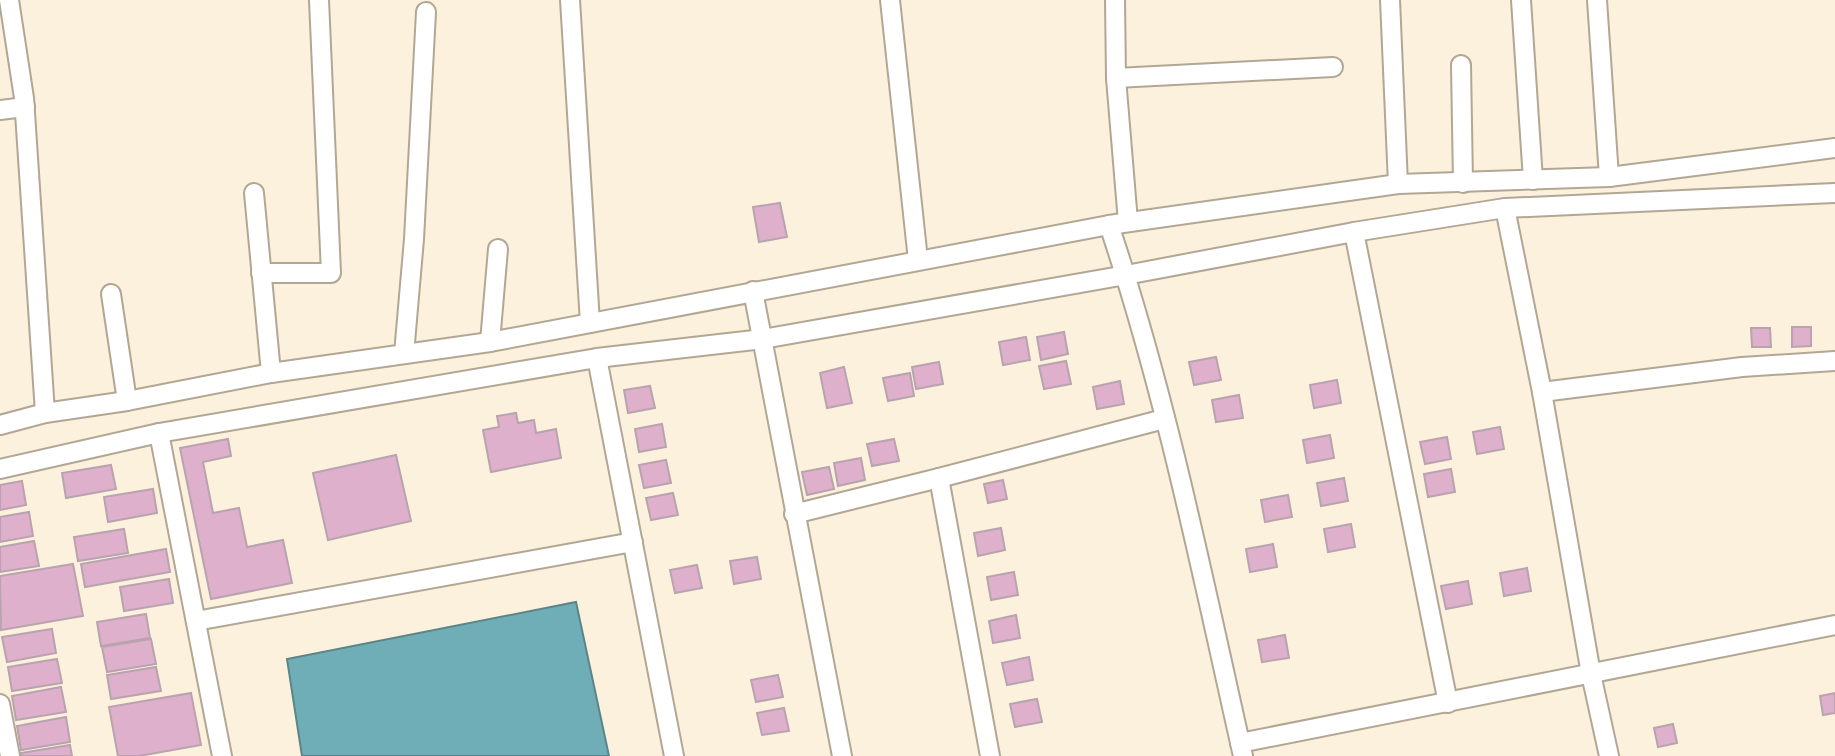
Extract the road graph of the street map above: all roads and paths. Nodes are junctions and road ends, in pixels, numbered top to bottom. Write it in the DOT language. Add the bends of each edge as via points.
graph roads {
  1 [pos="9,0"];
  2 [pos="319,0"];
  3 [pos="570,0"];
  4 [pos="890,0"];
  5 [pos="1115,0"];
  6 [pos="1125,0"];
  7 [pos="1390,0"];
  8 [pos="1521,0"];
  9 [pos="1597,0"];
  10 [pos="426,12"];
  11 [pos="1461,65"];
  12 [pos="1333,67"];
  13 [pos="1116,78"];
  14 [pos="25,107"];
  15 [pos="0,110"];
  16 [pos="1835,148"];
  17 [pos="1609,177"];
  18 [pos="1533,180"];
  19 [pos="1463,183"];
  20 [pos="1398,184"];
  21 [pos="254,193"];
  22 [pos="1835,193"];
  23 [pos="1505,208"];
  24 [pos="1128,222"];
  25 [pos="1109,225"];
  26 [pos="1354,232"];
  27 [pos="498,249"];
  28 [pos="918,260"];
  29 [pos="261,273"];
  30 [pos="1126,275"];
  31 [pos="753,291"];
  32 [pos="111,294"];
  33 [pos="590,323"];
  34 [pos="763,339"];
  35 [pos="490,342"];
  36 [pos="404,354"];
  37 [pos="597,358"];
  38 [pos="1835,361"];
  39 [pos="271,373"];
  40 [pos="1542,392"];
  41 [pos="127,401"];
  42 [pos="45,413"];
  43 [pos="1164,419"];
  44 [pos="0,425"];
  45 [pos="159,433"];
  46 [pos="0,469"];
  47 [pos="939,478"];
  48 [pos="794,514"];
  49 [pos="633,542"];
  50 [pos="196,621"];
  51 [pos="1835,625"];
  52 [pos="1591,674"];
  53 [pos="1448,703"];
  54 [pos="0,704"];
  55 [pos="1242,750"];
  56 [pos="10,756"];
  57 [pos="222,756"];
  58 [pos="674,756"];
  59 [pos="842,756"];
  60 [pos="990,756"];
  61 [pos="1609,756"];
  1 -- 14 [label="street"];
  2 -- 29 [label="street" via="331,273"];
  3 -- 33 [label="street"];
  4 -- 28 [label="street"];
  5 -- 6 [label="street"];
  5 -- 13 [label="street"];
  7 -- 20 [label="street"];
  8 -- 18 [label="street"];
  9 -- 17 [label="street"];
  10 -- 36 [label="street"];
  11 -- 19 [label="street"];
  12 -- 13 [label="street"];
  13 -- 24 [label="street"];
  14 -- 15 [label="street"];
  14 -- 42 [label="street"];
  16 -- 17 [label="street"];
  17 -- 18 [label="street"];
  18 -- 19 [label="street"];
  19 -- 20 [label="street"];
  20 -- 24 [label="street"];
  21 -- 29 [label="street"];
  22 -- 23 [label="street"];
  23 -- 26 [label="street"];
  23 -- 40 [label="street"];
  24 -- 25 [label="street"];
  25 -- 28 [label="street"];
  25 -- 30 [label="street"];
  26 -- 30 [label="street"];
  26 -- 53 [label="street"];
  27 -- 35 [label="street"];
  28 -- 31 [label="street"];
  29 -- 39 [label="street"];
  30 -- 34 [label="street"];
  30 -- 43 [label="street"];
  31 -- 33 [label="street"];
  31 -- 34 [label="street"];
  32 -- 41 [label="street"];
  33 -- 35 [label="street"];
  34 -- 37 [label="street"];
  34 -- 48 [label="street"];
  35 -- 36 [label="street"];
  36 -- 39 [label="street"];
  37 -- 45 [label="street"];
  37 -- 49 [label="street"];
  38 -- 40 [label="street"];
  39 -- 41 [label="street"];
  40 -- 52 [label="street"];
  41 -- 42 [label="street"];
  42 -- 44 [label="street"];
  43 -- 47 [label="street"];
  43 -- 55 [label="street"];
  45 -- 46 [label="street"];
  45 -- 50 [label="street"];
  47 -- 48 [label="street"];
  47 -- 60 [label="street"];
  48 -- 59 [label="street"];
  49 -- 50 [label="street"];
  49 -- 58 [label="street"];
  50 -- 57 [label="street"];
  51 -- 52 [label="street"];
  52 -- 53 [label="street"];
  52 -- 61 [label="street"];
  53 -- 55 [label="street"];
  54 -- 56 [label="street"];
}
